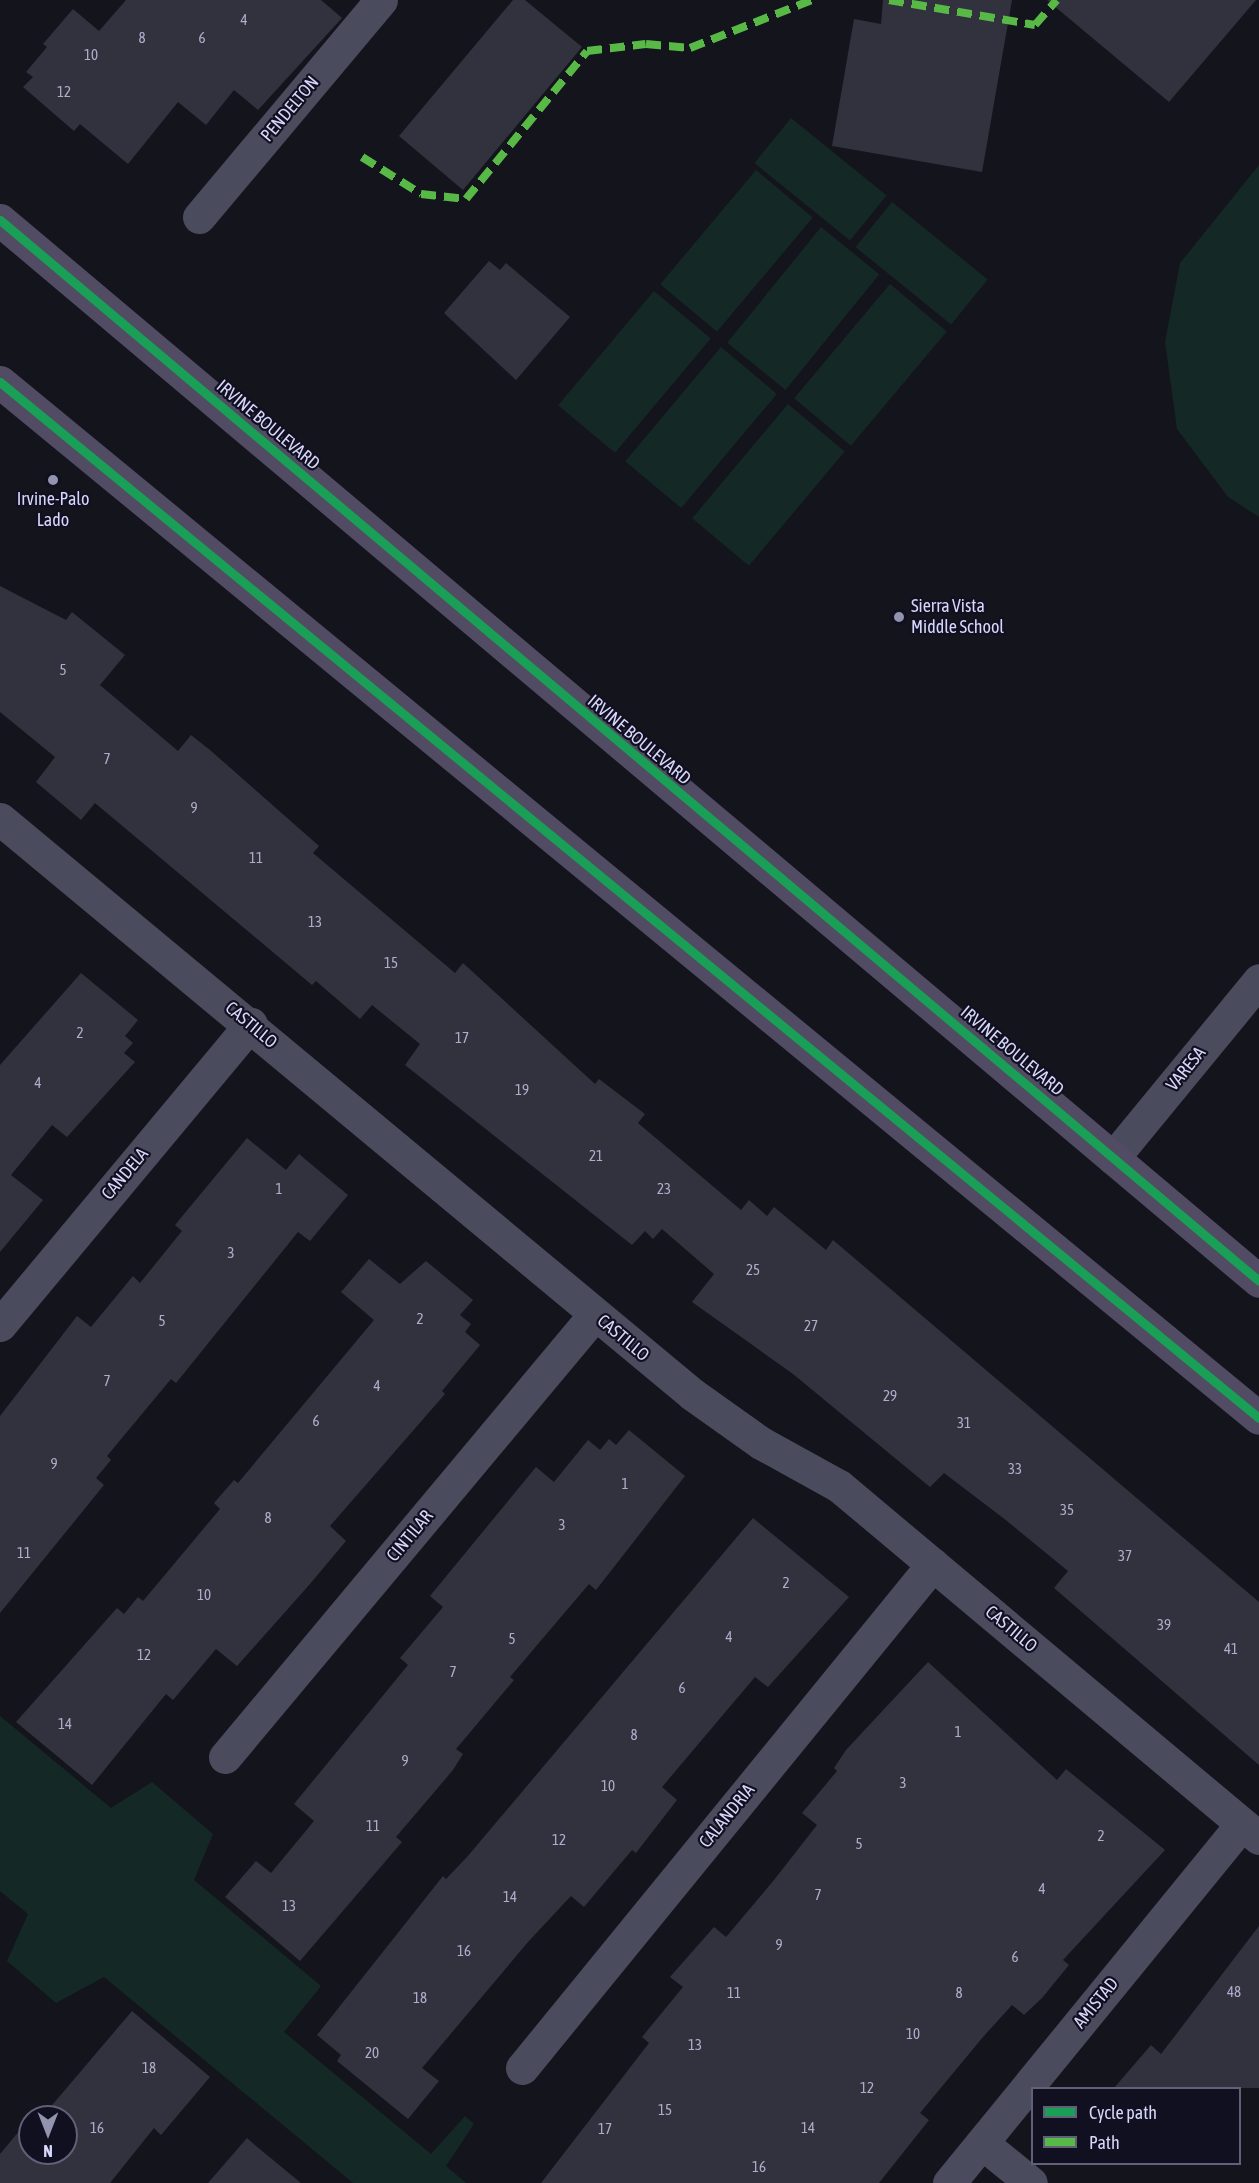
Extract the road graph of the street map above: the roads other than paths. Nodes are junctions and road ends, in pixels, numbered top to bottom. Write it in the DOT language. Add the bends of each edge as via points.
graph roads {
  1 [pos="381,0"];
  2 [pos="199,217"];
  3 [pos="0,220"];
  4 [pos="0,382"];
  5 [pos="0,819"];
  6 [pos="1259,980"];
  7 [pos="251,1024"];
  8 [pos="1113,1158"];
  9 [pos="1259,1281"];
  10 [pos="595,1314"];
  11 [pos="0,1325"];
  12 [pos="1259,1418"];
  13 [pos="933,1564"];
  14 [pos="225,1757"];
  15 [pos="1251,1831"];
  16 [pos="522,2068"];
  17 [pos="982,2143"];
  18 [pos="949,2183"];
  19 [pos="1031,2183"];
  1 -- 2 [label="street, PENDELTON"];
  3 -- 8 [label="main road, IRVINE BOULEVARD"];
  4 -- 12 [label="main road"];
  5 -- 7 [label="street, CASTILLO"];
  6 -- 8 [label="street, VARESA"];
  7 -- 10 [label="street, CASTILLO"];
  7 -- 11 [label="street, CANDELA"];
  8 -- 9 [label="main road, IRVINE BOULEVARD"];
  10 -- 13 [label="street, CASTILLO" via="692,1394 761,1443 839,1486"];
  10 -- 14 [label="street, CINTILAR"];
  13 -- 15 [label="street, CASTILLO"];
  13 -- 16 [label="street, CALANDRIA"];
  15 -- 17 [label="street, AMISTAD"];
  17 -- 18 [label="street, AMISTAD"];
  17 -- 19 [label="street"];
}
